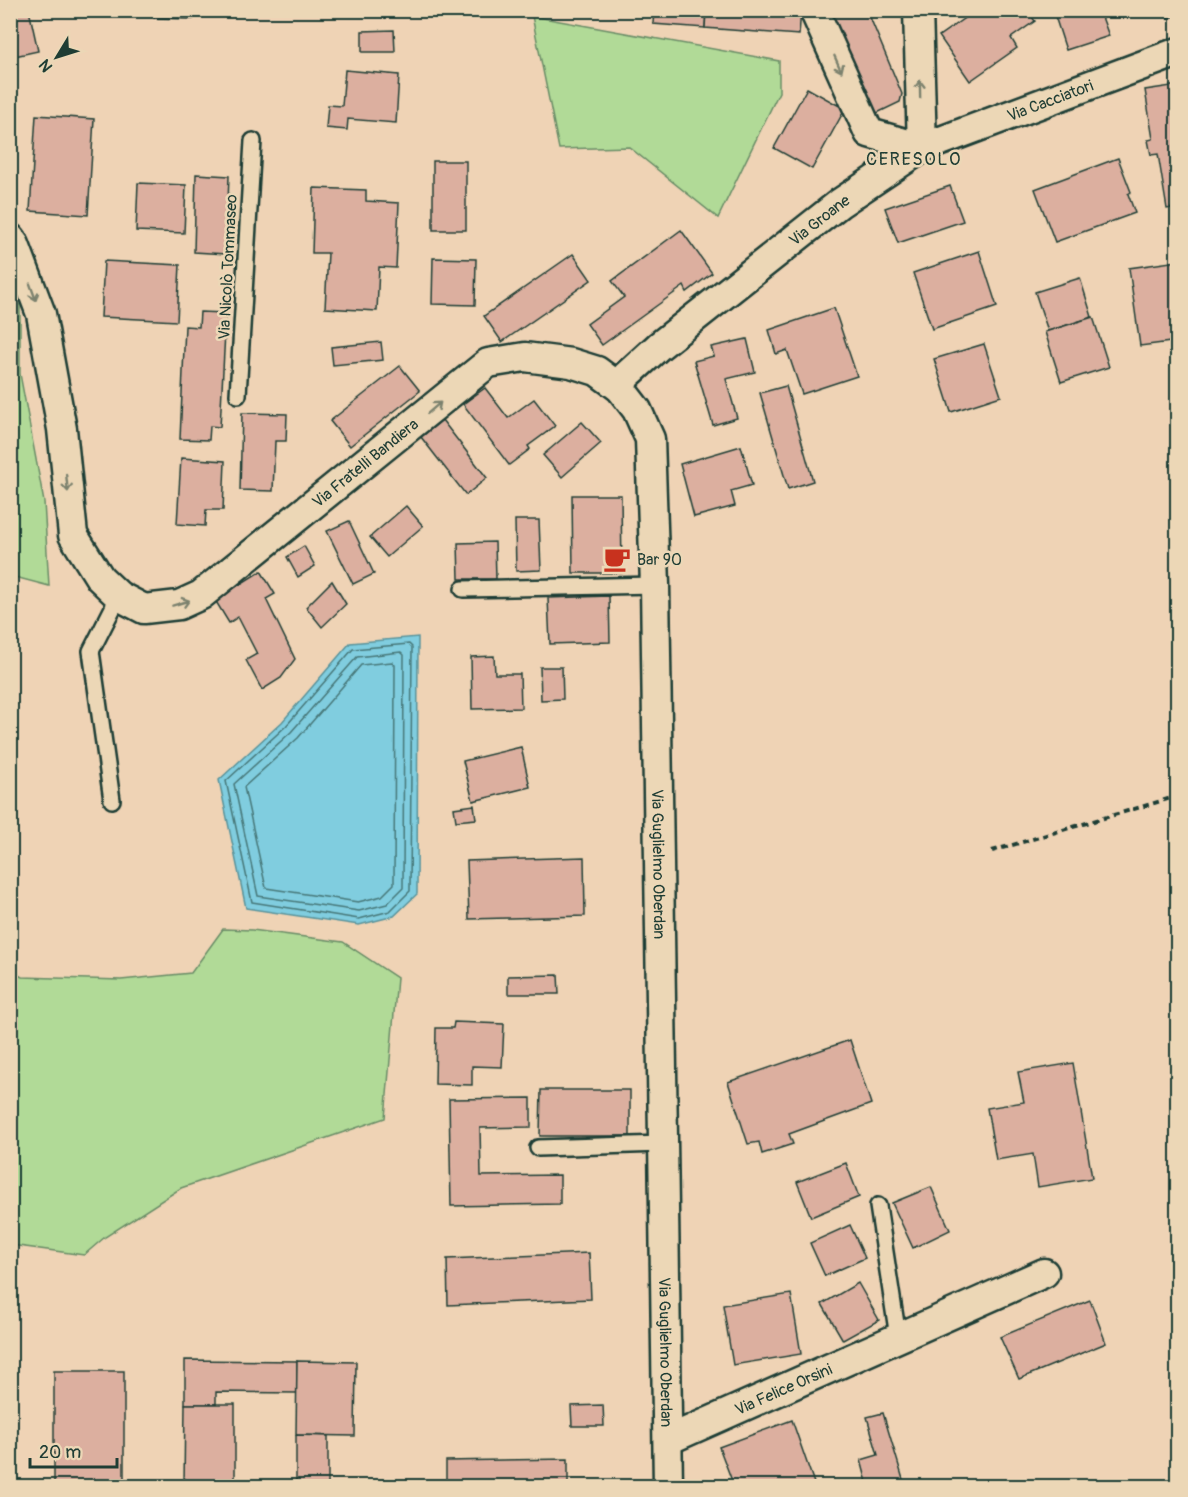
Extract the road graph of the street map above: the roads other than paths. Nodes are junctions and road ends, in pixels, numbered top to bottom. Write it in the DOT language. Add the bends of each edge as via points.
graph roads {
  1 [pos="814,10"];
  2 [pos="918,10"];
  3 [pos="1178,52"];
  4 [pos="253,141"];
  5 [pos="922,148"];
  6 [pos="10,238"];
  7 [pos="620,388"];
  8 [pos="238,395"];
  9 [pos="655,585"];
  10 [pos="464,589"];
  11 [pos="119,596"];
  12 [pos="112,800"];
  13 [pos="662,1144"];
  14 [pos="538,1148"];
  15 [pos="878,1206"];
  16 [pos="1044,1273"];
  17 [pos="898,1337"];
  18 [pos="668,1440"];
  19 [pos="668,1486"];
  1 -- 5 [label="street, one-way" via="868,133"];
  5 -- 2 [label="street, one-way"];
  3 -- 5 [label="street, Via Cacciatori"];
  4 -- 8 [label="lane, Via Nicolò Tommaseo"];
  5 -- 7 [label="street, Via Groane" via="840,202 668,339 626,376"];
  6 -- 11 [label="street, Via Fratelli Bandiera, one-way" via="41,314 62,429 73,536 100,578"];
  7 -- 9 [label="street, Via Guglielmo Oberdan" via="638,410 650,439"];
  11 -- 7 [label="street, Via Fratelli Bandiera, one-way" via="144,609 179,605 201,595 488,363 525,357 571,363 597,371"];
  9 -- 10 [label="lane"];
  9 -- 13 [label="street, Via Guglielmo Oberdan"];
  11 -- 12 [label="lane" via="91,651"];
  13 -- 14 [label="lane"];
  13 -- 18 [label="street, Via Guglielmo Oberdan"];
  15 -- 17 [label="lane"];
  16 -- 17 [label="street, Via Felice Orsini"];
  17 -- 18 [label="street, Via Felice Orsini"];
  18 -- 19 [label="street, Via Guglielmo Oberdan"];
}
